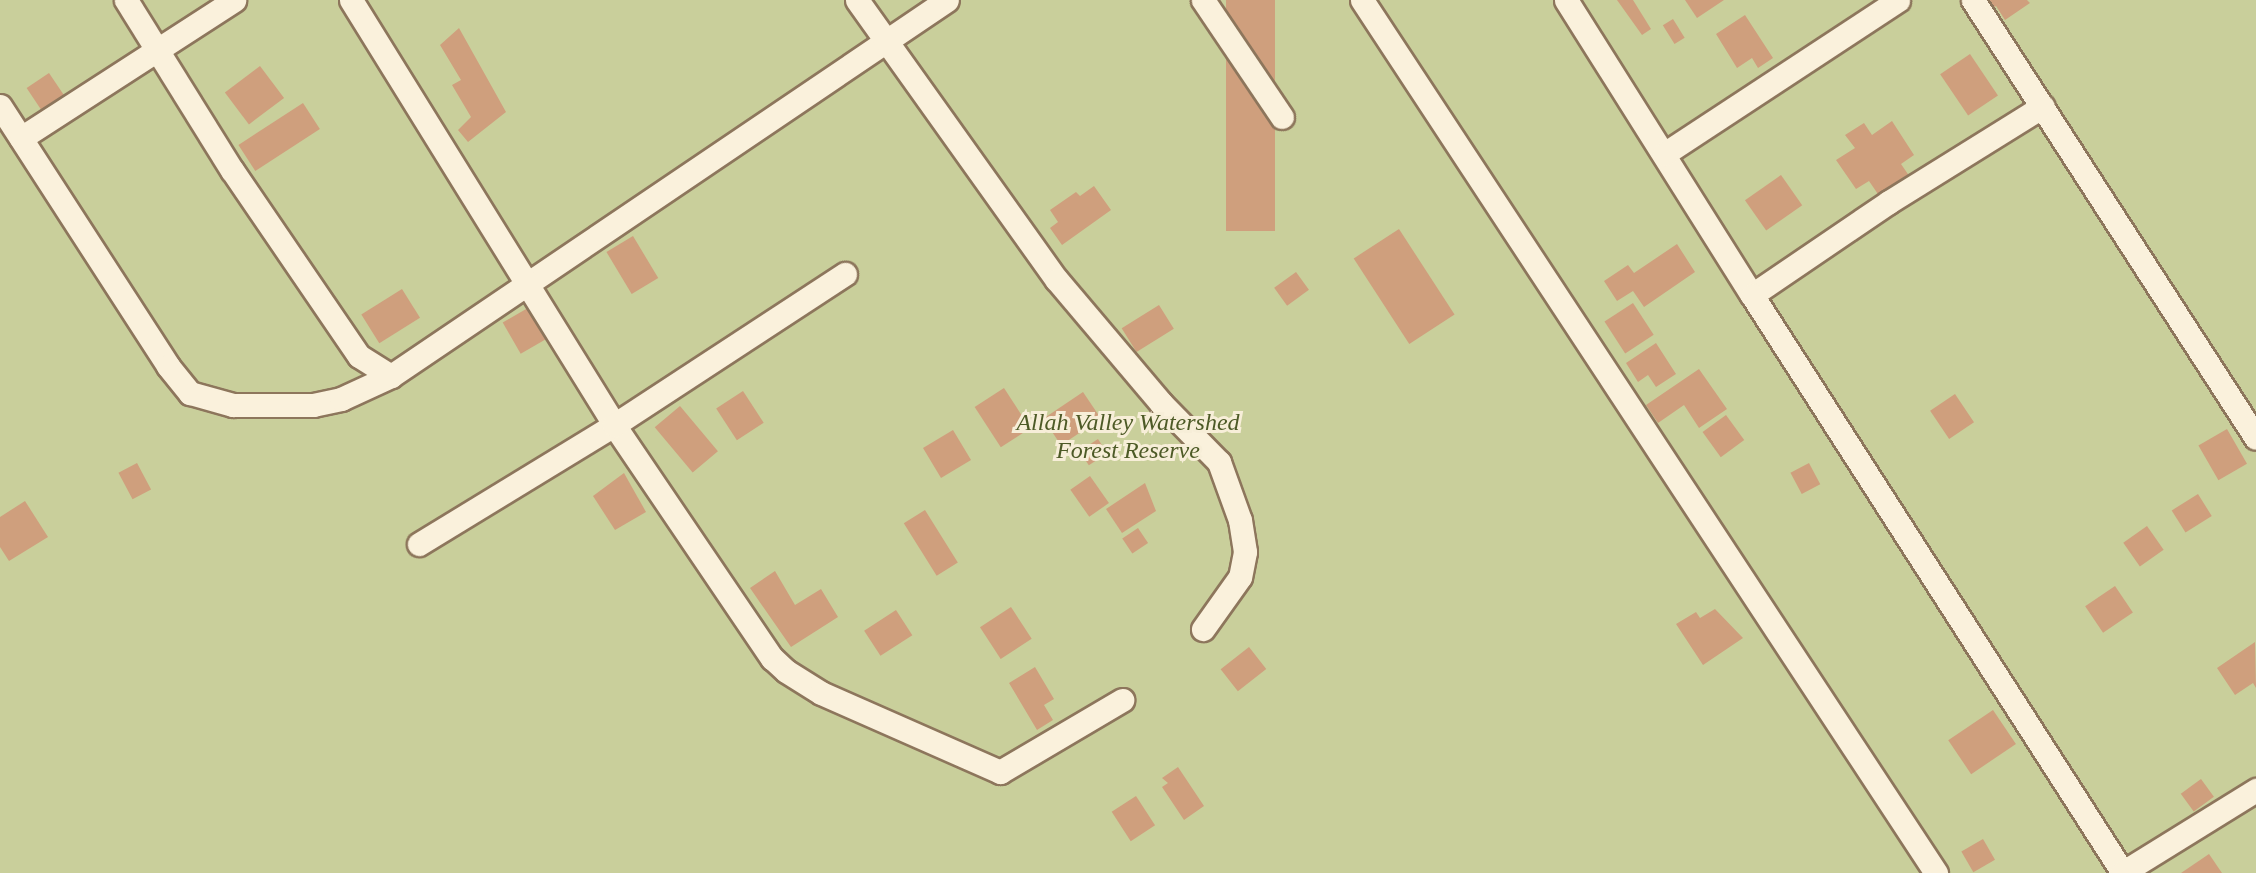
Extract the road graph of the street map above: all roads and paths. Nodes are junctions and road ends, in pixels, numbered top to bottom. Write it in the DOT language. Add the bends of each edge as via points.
graph roads {
  1 [pos="126,0"];
  2 [pos="234,0"];
  3 [pos="351,0"];
  4 [pos="857,0"];
  5 [pos="947,0"];
  6 [pos="1203,0"];
  7 [pos="1362,0"];
  8 [pos="1898,0"];
  9 [pos="1973,0"];
  10 [pos="1569,1"];
  11 [pos="883,42"];
  12 [pos="157,51"];
  13 [pos="0,106"];
  14 [pos="2043,106"];
  15 [pos="1282,117"];
  16 [pos="21,138"];
  17 [pos="1664,154"];
  18 [pos="845,274"];
  19 [pos="530,282"];
  20 [pos="1752,295"];
  21 [pos="391,376"];
  22 [pos="614,425"];
  23 [pos="2256,438"];
  24 [pos="419,544"];
  25 [pos="1203,629"];
  26 [pos="1122,700"];
  27 [pos="2256,790"];
  28 [pos="1936,873"];
  29 [pos="2123,873"];
  1 -- 12 [label="street"];
  2 -- 12 [label="street"];
  3 -- 19 [label="street"];
  4 -- 11 [label="street"];
  5 -- 11 [label="street"];
  6 -- 15 [label="street"];
  7 -- 28 [label="street"];
  8 -- 17 [label="street"];
  9 -- 14 [label="street"];
  10 -- 17 [label="street"];
  11 -- 19 [label="street"];
  11 -- 25 [label="street" via="1057,280 1137,376 1219,462 1240,520 1245,552 1240,577"];
  12 -- 16 [label="street"];
  12 -- 21 [label="street" via="359,356"];
  13 -- 16 [label="street"];
  14 -- 20 [label="street"];
  14 -- 23 [label="street"];
  16 -- 21 [label="street" via="190,393 233,405 313,405 341,399"];
  17 -- 20 [label="street"];
  18 -- 22 [label="street"];
  19 -- 21 [label="street"];
  19 -- 22 [label="street"];
  20 -- 29 [label="street"];
  22 -- 24 [label="street"];
  22 -- 26 [label="street" via="772,657 821,693 1000,772"];
  27 -- 29 [label="street"];
}
